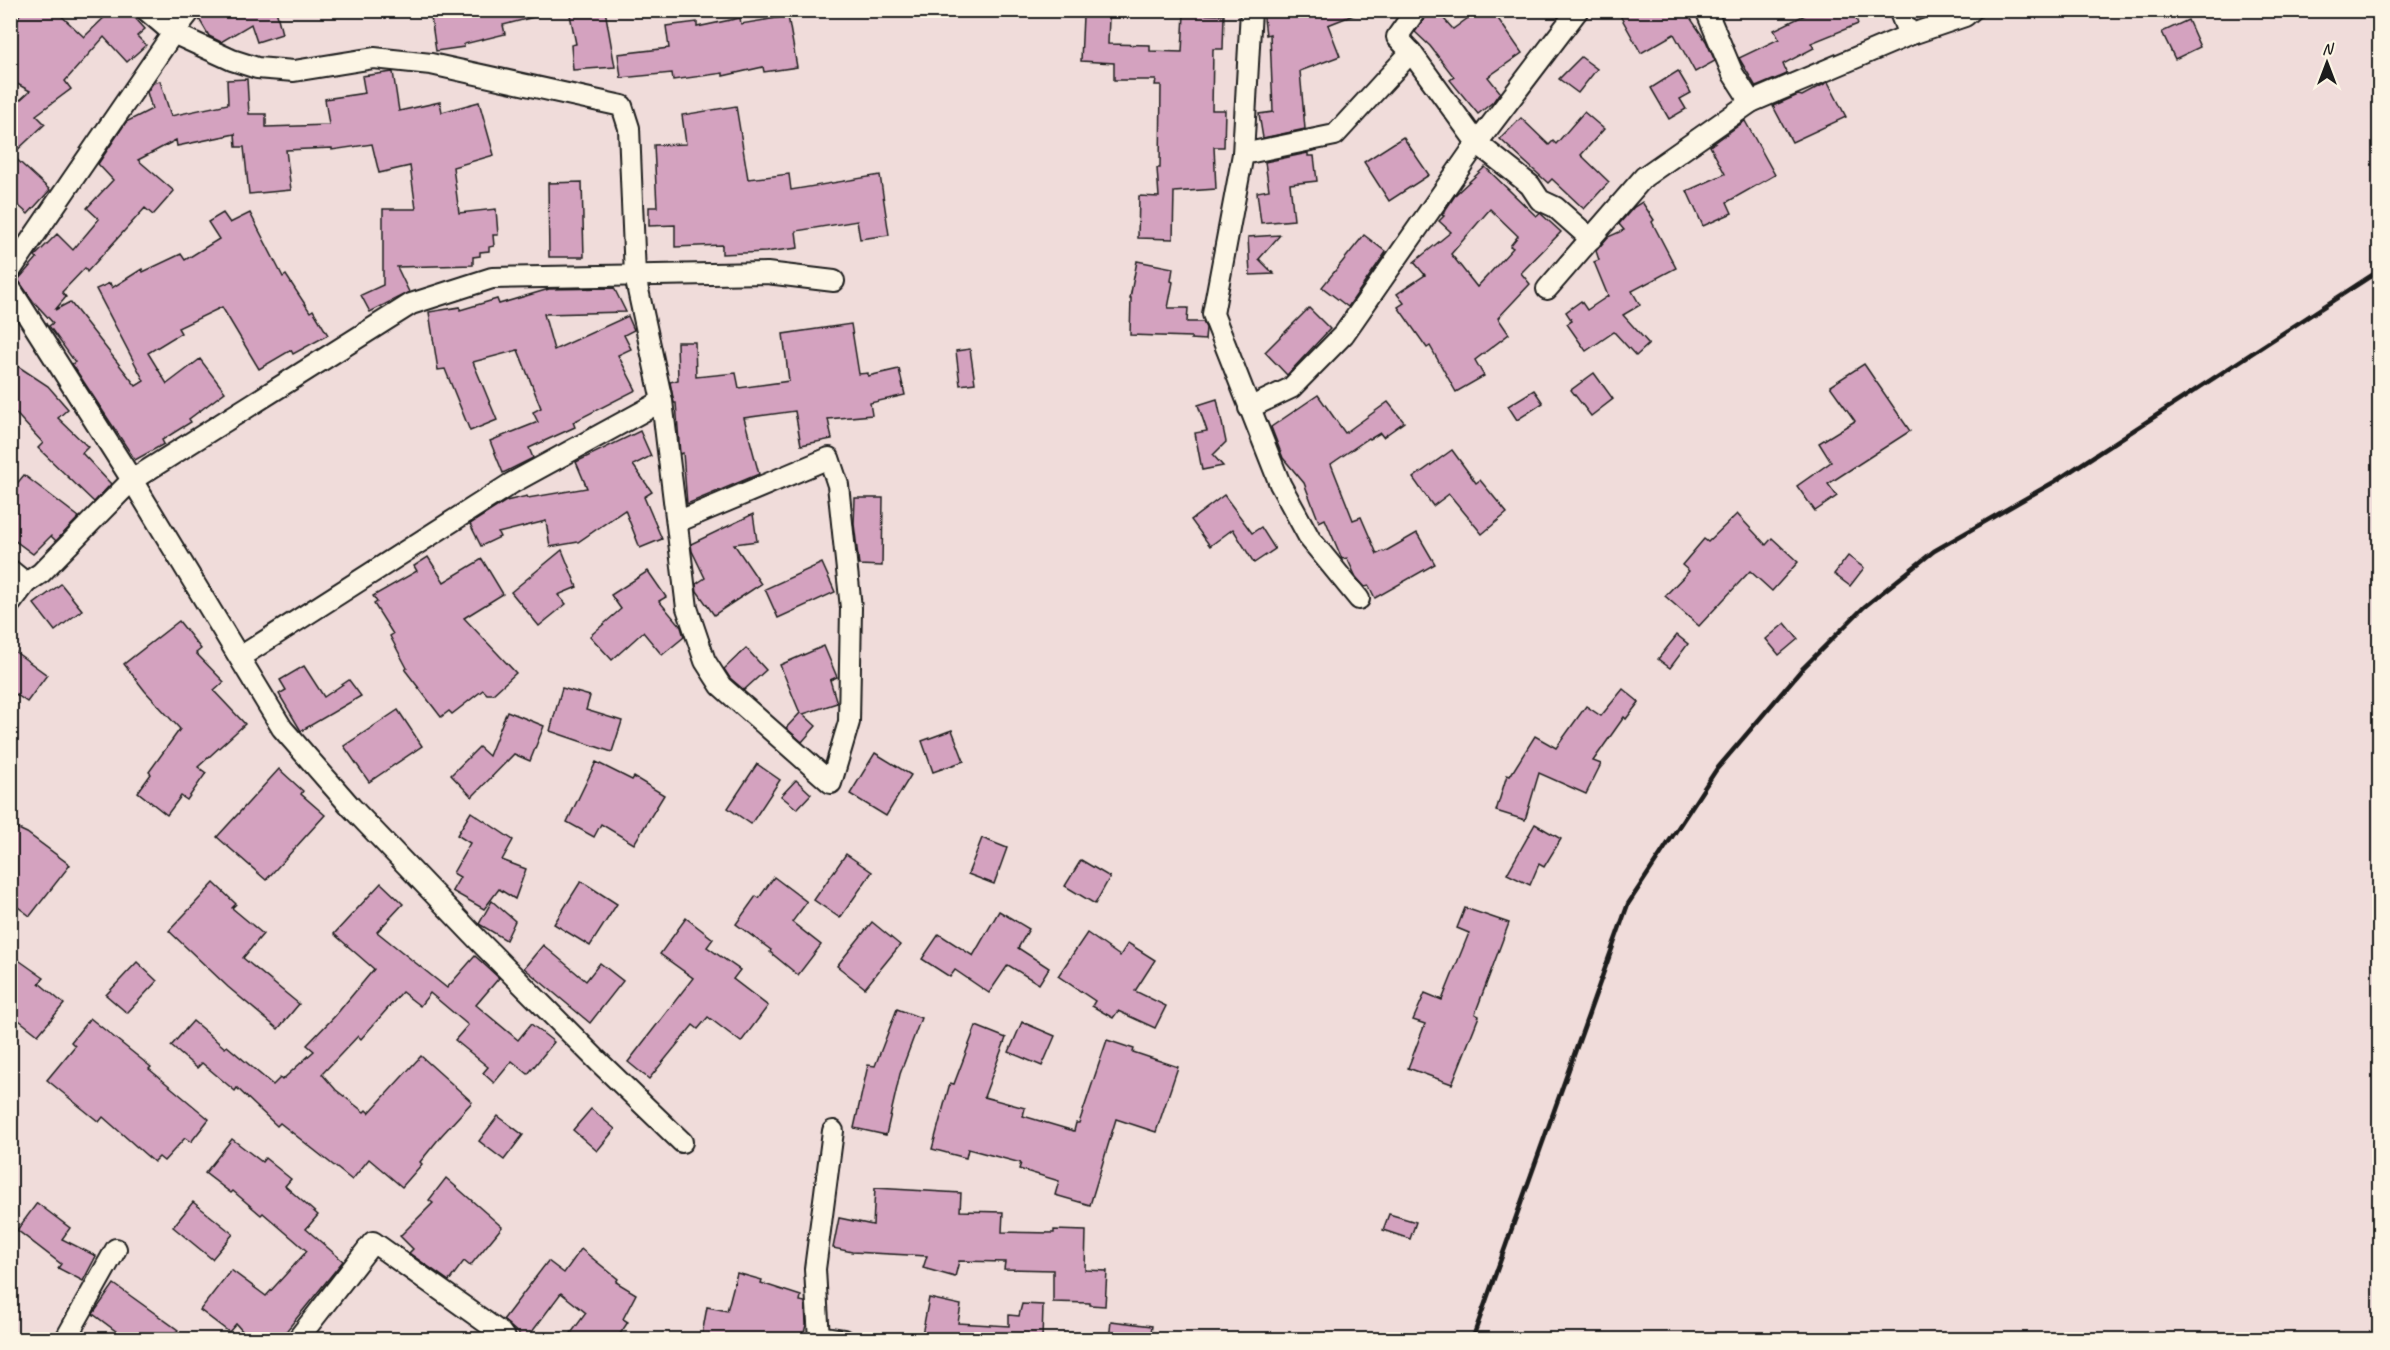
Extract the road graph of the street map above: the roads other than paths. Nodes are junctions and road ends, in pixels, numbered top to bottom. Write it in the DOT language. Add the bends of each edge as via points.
graph roads {
  1 [pos="146,10"];
  2 [pos="191,10"];
  3 [pos="1251,10"];
  4 [pos="1416,10"];
  5 [pos="1578,10"];
  6 [pos="1706,10"];
  7 [pos="1899,10"];
  8 [pos="1972,10"];
  9 [pos="173,33"];
  10 [pos="1909,35"];
  11 [pos="1411,52"];
  12 [pos="1751,102"];
  13 [pos="1477,143"];
  14 [pos="1243,154"];
  15 [pos="1591,239"];
  16 [pos="10,271"];
  17 [pos="635,276"];
  18 [pos="834,280"];
  19 [pos="10,288"];
  20 [pos="1548,289"];
  21 [pos="662,401"];
  22 [pos="1249,408"];
  23 [pos="132,480"];
  24 [pos="677,522"];
  25 [pos="10,570"];
  26 [pos="26,583"];
  27 [pos="1359,599"];
  28 [pos="10,604"];
  29 [pos="240,657"];
  30 [pos="833,1131"];
  31 [pos="682,1142"];
  32 [pos="116,1249"];
  33 [pos="819,1338"];
  34 [pos="65,1340"];
  35 [pos="297,1340"];
  36 [pos="506,1340"];
  37 [pos="844,1340"];
  1 -- 9 [label="street"];
  2 -- 9 [label="street"];
  3 -- 14 [label="street"];
  4 -- 11 [label="street" via="1397,37"];
  5 -- 13 [label="street"];
  6 -- 12 [label="street" via="1733,74"];
  7 -- 10 [label="street"];
  8 -- 10 [label="street"];
  9 -- 16 [label="street"];
  9 -- 17 [label="street" via="257,68 294,71 374,58 431,64 622,106 629,128"];
  10 -- 12 [label="street"];
  11 -- 13 [label="street"];
  11 -- 14 [label="street" via="1335,135"];
  12 -- 15 [label="street" via="1644,177"];
  13 -- 15 [label="street" via="1530,185 1540,200 1555,207"];
  13 -- 22 [label="street" via="1344,334 1291,388"];
  14 -- 22 [label="street" via="1213,314"];
  15 -- 20 [label="street"];
  17 -- 18 [label="street" via="767,273"];
  17 -- 21 [label="street"];
  17 -- 23 [label="street" via="492,278 411,304"];
  19 -- 23 [label="street"];
  21 -- 24 [label="street"];
  21 -- 29 [label="street" via="512,483"];
  22 -- 27 [label="street" via="1280,484 1310,539"];
  23 -- 26 [label="street" via="41,573"];
  23 -- 29 [label="street"];
  24 -- 24 [label="street" via="829,458 838,485 851,608 849,722 831,783 721,686 705,661 687,608"];
  25 -- 26 [label="street"];
  26 -- 28 [label="street"];
  29 -- 31 [label="street" via="282,728 351,807 556,1019"];
  30 -- 33 [label="street" via="815,1269"];
  32 -- 34 [label="street"];
  33 -- 37 [label="street"];
  35 -- 36 [label="street" via="373,1242"];
}
